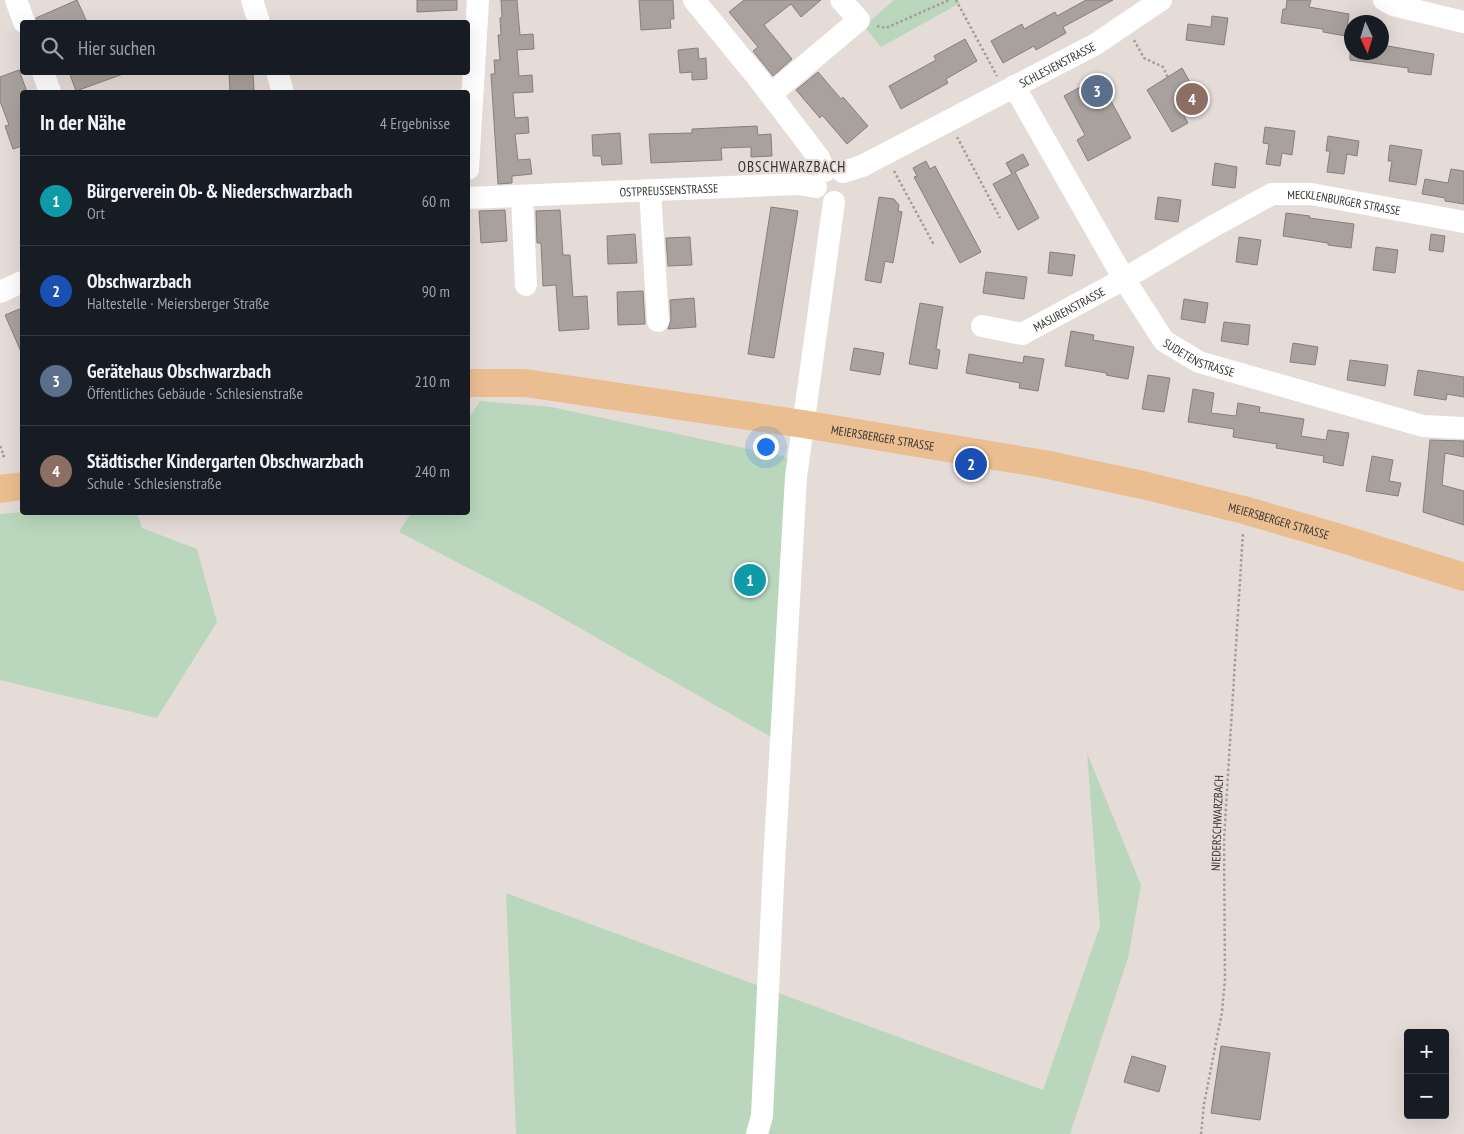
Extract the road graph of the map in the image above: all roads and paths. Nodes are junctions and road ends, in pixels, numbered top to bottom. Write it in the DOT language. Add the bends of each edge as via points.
graph roads {
  1 [pos="16,0"];
  2 [pos="252,0"];
  3 [pos="478,0"];
  4 [pos="694,0"];
  5 [pos="841,0"];
  6 [pos="949,0"];
  7 [pos="956,0"];
  8 [pos="1161,0"];
  9 [pos="1384,0"];
  10 [pos="23,20"];
  11 [pos="258,20"];
  12 [pos="859,20"];
  13 [pos="1464,22"];
  14 [pos="1126,24"];
  15 [pos="44,75"];
  16 [pos="277,75"];
  17 [pos="1169,80"];
  18 [pos="1009,88"];
  19 [pos="49,90"];
  20 [pos="282,90"];
  21 [pos="770,94"];
  22 [pos="948,120"];
  23 [pos="470,135"];
  24 [pos="885,154"];
  25 [pos="828,177"];
  26 [pos="650,190"];
  27 [pos="522,196"];
  28 [pos="470,198"];
  29 [pos="834,202"];
  30 [pos="1000,218"];
  31 [pos="1464,222"];
  32 [pos="934,245"];
  33 [pos="1124,279"];
  34 [pos="20,283"];
  35 [pos="526,285"];
  36 [pos="0,292"];
  37 [pos="658,321"];
  38 [pos="982,326"];
  39 [pos="470,383"];
  40 [pos="804,424"];
  41 [pos="1464,428"];
  42 [pos="0,446"];
  43 [pos="0,456"];
  44 [pos="20,486"];
  45 [pos="0,489"];
  46 [pos="1244,510"];
  47 [pos="1464,577"];
  48 [pos="757,1134"];
  49 [pos="1201,1134"];
  1 -- 10 [label="street"];
  2 -- 11 [label="street"];
  3 -- 23 [label="street"];
  4 -- 21 [label="street"];
  5 -- 12 [label="street"];
  6 -- 12 [label="path" via="886,28"];
  7 -- 18 [label="path"];
  8 -- 14 [label="street, SCHLESIENSTRASSE"];
  9 -- 13 [label="street"];
  12 -- 21 [label="street"];
  14 -- 17 [label="path" via="1144,58 1163,67"];
  14 -- 18 [label="street, SCHLESIENSTRASSE" via="1096,44"];
  15 -- 19 [label="street"];
  16 -- 20 [label="street"];
  18 -- 22 [label="street, SCHLESIENSTRASSE"];
  18 -- 33 [label="street, SUDETENSTRASSE"];
  21 -- 25 [label="street" via="820,158"];
  22 -- 24 [label="street, SCHLESIENSTRASSE"];
  22 -- 30 [label="path"];
  24 -- 25 [label="street, SCHLESIENSTRASSE" via="862,166"];
  24 -- 32 [label="path"];
  25 -- 26 [label="street, OSTPREUSSENSTRASSE" via="798,184"];
  25 -- 29 [label="street" via="822,198"];
  25 -- 29 [label="street" via="849,184 845,196"];
  26 -- 27 [label="street, OSTPREUSSENSTRASSE"];
  26 -- 37 [label="street"];
  27 -- 28 [label="street, OSTPREUSSENSTRASSE"];
  27 -- 35 [label="street"];
  29 -- 40 [label="street"];
  31 -- 33 [label="street, MECKLENBURGER STRASSE" via="1311,194 1272,194"];
  33 -- 38 [label="street, MASURENSTRASSE" via="1022,334"];
  33 -- 41 [label="street, SUDETENSTRASSE" via="1164,341 1199,362 1424,426"];
  34 -- 36 [label="street"];
  39 -- 40 [label="main road, MEIERSBERGER STRASSE" via="525,383"];
  40 -- 46 [label="main road, MEIERSBERGER STRASSE" via="1044,464"];
  40 -- 48 [label="street" via="796,477 762,1116"];
  42 -- 43 [label="path" via="4,456"];
  44 -- 45 [label="main road"];
  46 -- 47 [label="main road, MEIERSBERGER STRASSE"];
  46 -- 49 [label="path, NIEDERSCHWARZBACH" via="1224,839 1225,979"];
}
